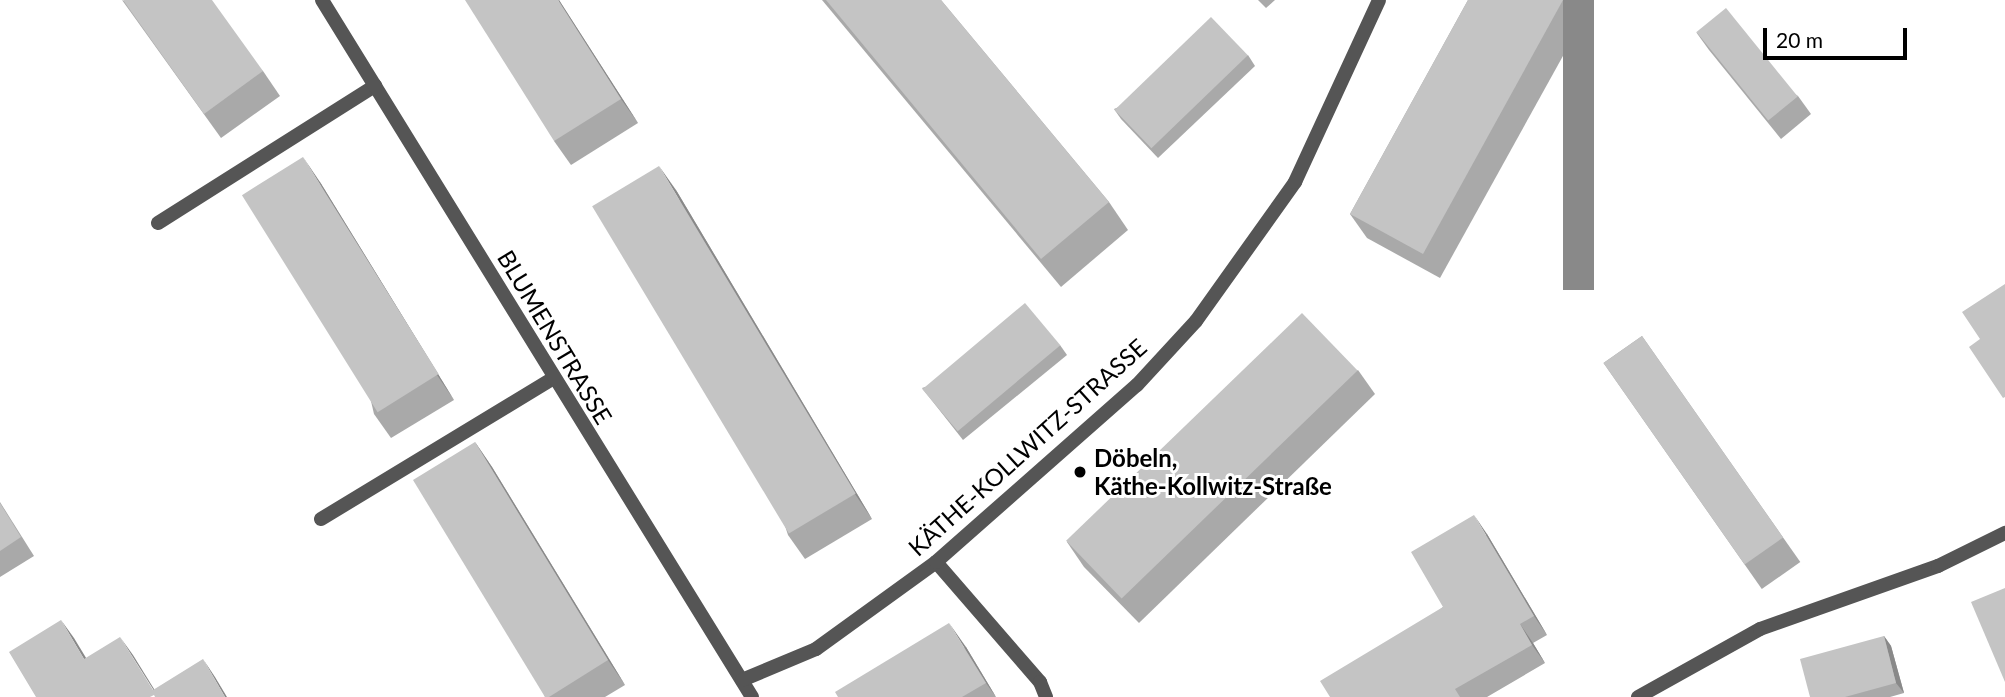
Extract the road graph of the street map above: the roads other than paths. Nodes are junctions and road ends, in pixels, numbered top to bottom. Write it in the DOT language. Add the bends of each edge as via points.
graph roads {
  1 [pos="321,0"];
  2 [pos="1379,0"];
  3 [pos="375,86"];
  4 [pos="158,223"];
  5 [pos="554,378"];
  6 [pos="321,519"];
  7 [pos="2005,533"];
  8 [pos="936,562"];
  9 [pos="743,680"];
  10 [pos="752,697"];
  11 [pos="1046,697"];
  12 [pos="1638,697"];
  1 -- 3 [label="street, BLUMENSTRASSE"];
  2 -- 8 [label="street, KÄTHE-KOLLWITZ-STRASSE" via="1295,182 1196,321 1131,391"];
  3 -- 4 [label="street"];
  3 -- 5 [label="street, BLUMENSTRASSE"];
  5 -- 6 [label="street"];
  5 -- 9 [label="street, BLUMENSTRASSE"];
  7 -- 12 [label="street" via="1938,566 1760,629"];
  8 -- 9 [label="street, KÄTHE-KOLLWITZ-STRASSE" via="816,649"];
  8 -- 11 [label="street" via="1040,682"];
  9 -- 10 [label="street, BLUMENSTRASSE"];
}
